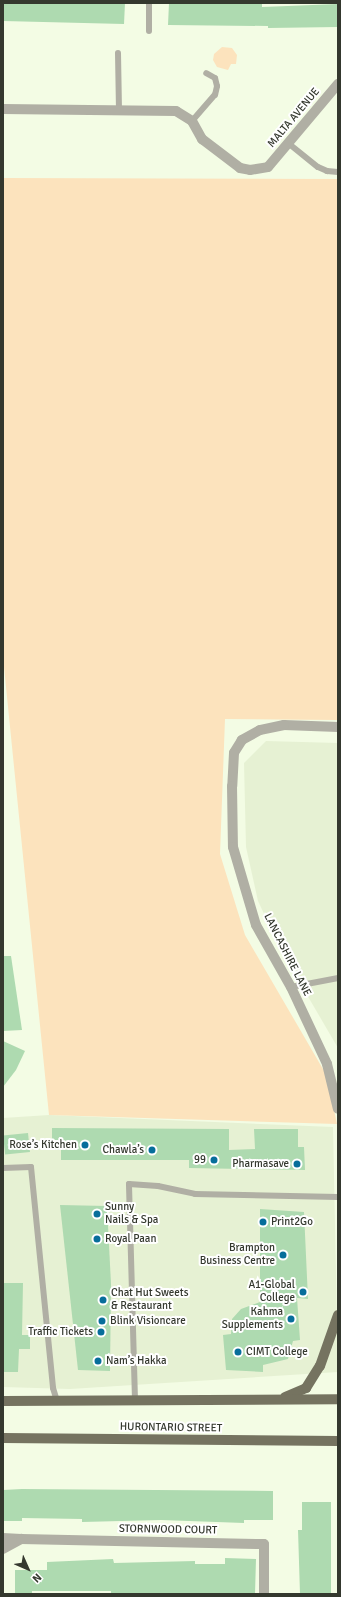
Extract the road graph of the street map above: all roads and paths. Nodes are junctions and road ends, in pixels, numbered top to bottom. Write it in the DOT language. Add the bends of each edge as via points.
graph roads {
  1 [pos="149,3"];
  2 [pos="149,31"];
  3 [pos="118,53"];
  4 [pos="206,73"];
  5 [pos="338,84"];
  6 [pos="3,109"];
  7 [pos="119,111"];
  8 [pos="192,121"];
  9 [pos="288,143"];
  10 [pos="338,172"];
  11 [pos="338,727"];
  12 [pos="338,978"];
  13 [pos="291,987"];
  14 [pos="338,1109"];
  15 [pos="3,1168"];
  16 [pos="338,1197"];
  17 [pos="338,1316"];
  18 [pos="281,1399"];
  19 [pos="338,1399"];
  20 [pos="57,1400"];
  21 [pos="134,1400"];
  22 [pos="3,1401"];
  23 [pos="3,1438"];
  24 [pos="338,1441"];
  25 [pos="3,1538"];
  26 [pos="21,1539"];
  27 [pos="3,1549"];
  28 [pos="264,1594"];
  1 -- 2 [label="lane"];
  3 -- 7 [label="lane"];
  4 -- 8 [label="lane" via="215,78 215,95"];
  5 -- 9 [label="street, MALTA AVENUE"];
  6 -- 7 [label="street"];
  7 -- 8 [label="street" via="176,111"];
  8 -- 9 [label="street, MALTA AVENUE" via="202,139 240,168 250,170 268,167"];
  9 -- 10 [label="lane" via="321,169"];
  11 -- 13 [label="street, LANCASHIRE LANE" via="284,725 260,730 242,740 234,753 233,847 256,925"];
  12 -- 13 [label="lane"];
  13 -- 14 [label="street, LANCASHIRE LANE" via="327,1064"];
  15 -- 20 [label="lane" via="31,1167 53,1388"];
  16 -- 21 [label="lane" via="195,1194 158,1186 129,1184"];
  17 -- 18 [label="main road" via="320,1366 306,1388"];
  18 -- 19 [label="main road"];
  18 -- 21 [label="main road"];
  20 -- 21 [label="main road"];
  20 -- 22 [label="main road"];
  23 -- 24 [label="main road, HURONTARIO STREET"];
  25 -- 26 [label="street, STORNWOOD COURT"];
  26 -- 27 [label="street"];
  26 -- 28 [label="street, STORNWOOD COURT" via="264,1544"];
}
